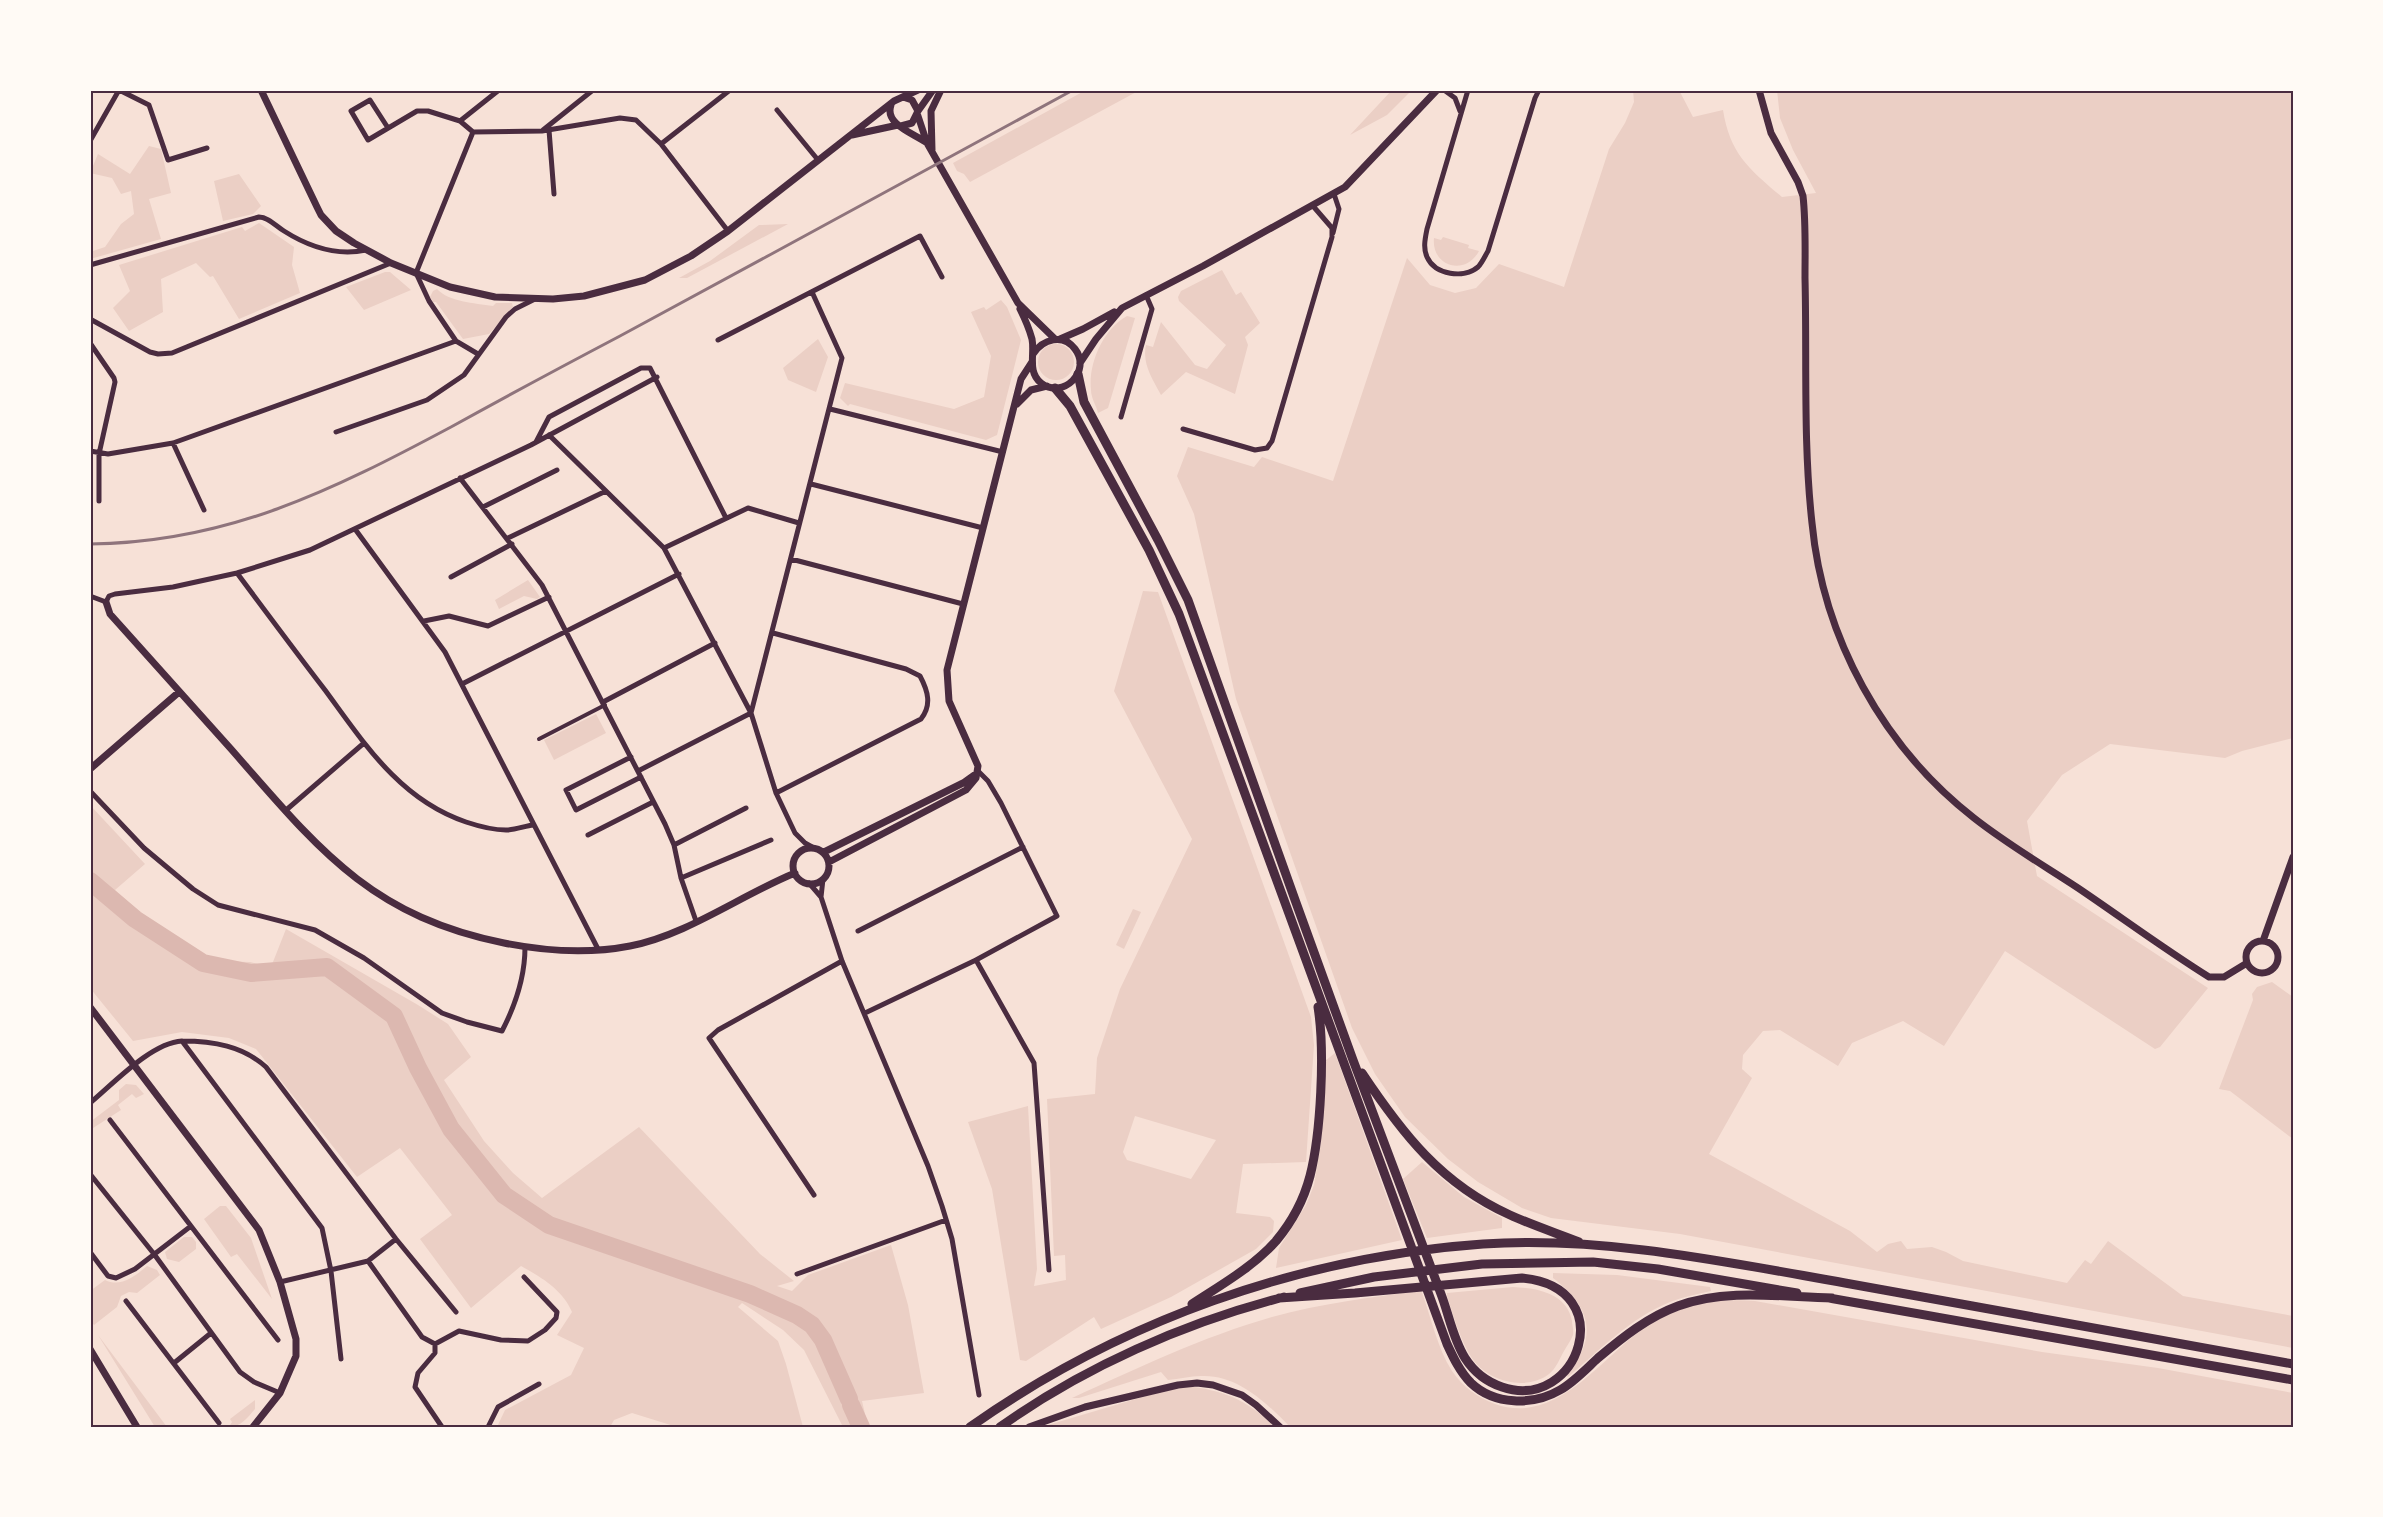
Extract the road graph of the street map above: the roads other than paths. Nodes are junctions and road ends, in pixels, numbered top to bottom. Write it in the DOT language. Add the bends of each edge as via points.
graph roads {
  1 [pos="120,90"];
  2 [pos="261,90"];
  3 [pos="499,90"];
  4 [pos="593,90"];
  5 [pos="730,90"];
  6 [pos="918,90"];
  7 [pos="933,90"];
  8 [pos="941,90"];
  9 [pos="1437,90"];
  10 [pos="1444,90"];
  11 [pos="1468,90"];
  12 [pos="1539,90"];
  13 [pos="1759,90"];
  14 [pos="903,97"];
  15 [pos="891,105"];
  16 [pos="777,110"];
  17 [pos="918,112"];
  18 [pos="1461,112"];
  19 [pos="460,121"];
  20 [pos="899,126"];
  21 [pos="388,128"];
  22 [pos="549,130"];
  23 [pos="542,131"];
  24 [pos="473,132"];
  25 [pos="849,136"];
  26 [pos="90,141"];
  27 [pos="927,143"];
  28 [pos="661,144"];
  29 [pos="207,148"];
  30 [pos="932,152"];
  31 [pos="818,160"];
  32 [pos="554,194"];
  33 [pos="1334,194"];
  34 [pos="1313,206"];
  35 [pos="728,231"];
  36 [pos="1332,237"];
  37 [pos="367,250"];
  38 [pos="391,263"];
  39 [pos="90,265"];
  40 [pos="416,273"];
  41 [pos="942,277"];
  42 [pos="812,292"];
  43 [pos="1146,295"];
  44 [pos="535,299"];
  45 [pos="1018,303"];
  46 [pos="1122,308"];
  47 [pos="90,319"];
  48 [pos="1057,339"];
  49 [pos="718,340"];
  50 [pos="456,341"];
  51 [pos="90,343"];
  52 [pos="478,354"];
  53 [pos="1033,358"];
  54 [pos="1080,363"];
  55 [pos="1078,375"];
  56 [pos="657,377"];
  57 [pos="1051,387"];
  58 [pos="1015,406"];
  59 [pos="830,408"];
  60 [pos="1121,417"];
  61 [pos="1184,429"];
  62 [pos="336,432"];
  63 [pos="549,435"];
  64 [pos="173,442"];
  65 [pos="536,442"];
  66 [pos="90,451"];
  67 [pos="1002,452"];
  68 [pos="99,454"];
  69 [pos="557,470"];
  70 [pos="460,478"];
  71 [pos="811,484"];
  72 [pos="606,491"];
  73 [pos="99,501"];
  74 [pos="483,507"];
  75 [pos="204,510"];
  76 [pos="726,518"];
  77 [pos="799,523"];
  78 [pos="983,528"];
  79 [pos="355,529"];
  80 [pos="508,538"];
  81 [pos="512,544"];
  82 [pos="664,548"];
  83 [pos="791,559"];
  84 [pos="237,573"];
  85 [pos="679,574"];
  86 [pos="451,577"];
  87 [pos="90,596"];
  88 [pos="549,597"];
  89 [pos="106,602"];
  90 [pos="963,604"];
  91 [pos="424,621"];
  92 [pos="567,632"];
  93 [pos="773,633"];
  94 [pos="715,643"];
  95 [pos="462,684"];
  96 [pos="179,692"];
  97 [pos="604,703"];
  98 [pos="751,713"];
  99 [pos="539,740"];
  100 [pos="364,743"];
  101 [pos="631,757"];
  102 [pos="90,769"];
  103 [pos="978,771"];
  104 [pos="640,774"];
  105 [pos="90,790"];
  106 [pos="776,793"];
  107 [pos="653,802"];
  108 [pos="746,808"];
  109 [pos="285,811"];
  110 [pos="533,825"];
  111 [pos="588,835"];
  112 [pos="771,840"];
  113 [pos="674,845"];
  114 [pos="1023,847"];
  115 [pos="814,848"];
  116 [pos="824,852"];
  117 [pos="2293,857"];
  118 [pos="829,862"];
  119 [pos="795,873"];
  120 [pos="681,878"];
  121 [pos="823,879"];
  122 [pos="808,884"];
  123 [pos="821,897"];
  124 [pos="696,921"];
  125 [pos="858,931"];
  126 [pos="2263,941"];
  127 [pos="525,946"];
  128 [pos="598,949"];
  129 [pos="976,960"];
  130 [pos="842,961"];
  131 [pos="2247,963"];
  132 [pos="1316,990"];
  133 [pos="90,1007"];
  134 [pos="865,1013"];
  135 [pos="182,1041"];
  136 [pos="1353,1060"];
  137 [pos="134,1066"];
  138 [pos="90,1103"];
  139 [pos="110,1120"];
  140 [pos="90,1174"];
  141 [pos="814,1195"];
  142 [pos="946,1220"];
  143 [pos="191,1226"];
  144 [pos="396,1239"];
  145 [pos="1590,1246"];
  146 [pos="90,1252"];
  147 [pos="154,1254"];
  148 [pos="368,1261"];
  149 [pos="1049,1270"];
  150 [pos="331,1271"];
  151 [pos="797,1274"];
  152 [pos="524,1277"];
  153 [pos="280,1282"];
  154 [pos="1279,1298"];
  155 [pos="1832,1298"];
  156 [pos="126,1301"];
  157 [pos="456,1312"];
  158 [pos="1180,1312"];
  159 [pos="211,1334"];
  160 [pos="278,1340"];
  161 [pos="435,1344"];
  162 [pos="90,1349"];
  163 [pos="341,1359"];
  164 [pos="174,1363"];
  165 [pos="2293,1364"];
  166 [pos="2293,1380"];
  167 [pos="539,1384"];
  168 [pos="280,1393"];
  169 [pos="979,1395"];
  170 [pos="219,1423"];
  171 [pos="1033,1426"];
  172 [pos="137,1427"];
  173 [pos="253,1427"];
  174 [pos="442,1427"];
  175 [pos="488,1427"];
  176 [pos="970,1427"];
  177 [pos="1000,1427"];
  178 [pos="1280,1427"];
  1 -- 26 [label="street"];
  1 -- 29 [label="street" via="149,105 168,160"];
  2 -- 37 [label="street" via="321,215 336,231"];
  3 -- 19 [label="street"];
  4 -- 23 [label="street"];
  5 -- 28 [label="street"];
  6 -- 14 [label="street"];
  7 -- 17 [label="street"];
  8 -- 30 [label="street" via="931,111"];
  9 -- 33 [label="street" via="1357,177"];
  10 -- 18 [label="street" via="1455,98"];
  11 -- 18 [label="street"];
  12 -- 18 [label="street" via="1488,250 1479,267 1453,274 1439,270 1428,260 1424,246"];
  13 -- 131 [label="street" via="1771,133 1801,187 1804,204 1812,524 1825,596 1861,684 1897,740 1930,778 2000,838 2209,977 2224,977"];
  14 -- 15 [label="street"];
  14 -- 17 [label="street" via="912,100"];
  15 -- 20 [label="street" via="890,118"];
  15 -- 25 [label="street"];
  16 -- 31 [label="street"];
  17 -- 20 [label="street" via="912,123"];
  17 -- 27 [label="street"];
  19 -- 21 [label="street" via="417,111"];
  19 -- 24 [label="street"];
  20 -- 25 [label="street"];
  20 -- 27 [label="street"];
  21 -- 21 [label="street" via="370,100 351,111 368,140"];
  22 -- 23 [label="street"];
  22 -- 28 [label="street" via="626,118 641,123"];
  22 -- 32 [label="street"];
  23 -- 24 [label="street"];
  24 -- 40 [label="street"];
  25 -- 31 [label="street"];
  27 -- 30 [label="street"];
  28 -- 35 [label="street"];
  30 -- 45 [label="street"];
  31 -- 35 [label="street"];
  33 -- 34 [label="street"];
  33 -- 36 [label="street" via="1339,209"];
  34 -- 36 [label="street" via="1332,228"];
  34 -- 43 [label="street"];
  35 -- 44 [label="street" via="678,264 628,286 584,296"];
  36 -- 61 [label="street" via="1269,445 1255,450"];
  37 -- 38 [label="street"];
  37 -- 39 [label="street" via="349,254 327,250 259,217"];
  38 -- 40 [label="street"];
  38 -- 47 [label="street" via="172,353 150,352"];
  40 -- 44 [label="street" via="479,294"];
  40 -- 50 [label="street"];
  41 -- 42 [label="street" via="921,236"];
  42 -- 49 [label="street"];
  42 -- 59 [label="street" via="842,358"];
  43 -- 46 [label="street"];
  43 -- 60 [label="street" via="1152,309"];
  44 -- 52 [label="street" via="506,317"];
  45 -- 48 [label="street"];
  45 -- 53 [label="street" via="1028,326"];
  46 -- 48 [label="street"];
  46 -- 54 [label="street"];
  48 -- 53 [label="street" via="1043,343"];
  48 -- 54 [label="street" via="1073,346"];
  50 -- 52 [label="street"];
  50 -- 64 [label="street"];
  51 -- 68 [label="street" via="115,382"];
  52 -- 62 [label="street" via="464,375 427,400"];
  53 -- 57 [label="street" via="1035,376"];
  53 -- 58 [label="street" via="1021,379"];
  54 -- 55 [label="street"];
  55 -- 57 [label="street" via="1068,385"];
  55 -- 136 [label="highway" via="1084,402 1188,600"];
  56 -- 63 [label="street"];
  56 -- 65 [label="street" via="650,368 641,368 554,414"];
  56 -- 76 [label="street"];
  57 -- 58 [label="street" via="1027,393"];
  57 -- 132 [label="highway" via="1070,406 1149,550 1179,614"];
  58 -- 67 [label="street"];
  59 -- 67 [label="street"];
  59 -- 71 [label="street"];
  63 -- 65 [label="street"];
  63 -- 72 [label="street"];
  64 -- 68 [label="street"];
  64 -- 75 [label="street"];
  65 -- 70 [label="street"];
  66 -- 68 [label="street"];
  67 -- 78 [label="street"];
  68 -- 73 [label="street"];
  69 -- 74 [label="street"];
  70 -- 74 [label="street"];
  70 -- 79 [label="street"];
  71 -- 77 [label="street"];
  71 -- 78 [label="street"];
  72 -- 80 [label="street"];
  72 -- 82 [label="street"];
  74 -- 80 [label="street"];
  76 -- 77 [label="street" via="748,508"];
  76 -- 82 [label="street"];
  77 -- 83 [label="street"];
  78 -- 90 [label="street"];
  79 -- 84 [label="street" via="310,550"];
  79 -- 91 [label="street"];
  80 -- 81 [label="street"];
  81 -- 86 [label="street"];
  81 -- 88 [label="street"];
  82 -- 85 [label="street"];
  83 -- 90 [label="street"];
  83 -- 93 [label="street"];
  84 -- 89 [label="street" via="115,594"];
  84 -- 100 [label="street"];
  85 -- 92 [label="street"];
  85 -- 94 [label="street"];
  87 -- 89 [label="street"];
  88 -- 91 [label="street" via="488,626 449,616"];
  88 -- 92 [label="street"];
  89 -- 96 [label="street" via="110,614"];
  90 -- 103 [label="street" via="949,660 947,691"];
  91 -- 95 [label="street"];
  92 -- 95 [label="street"];
  92 -- 97 [label="street"];
  93 -- 98 [label="street"];
  93 -- 106 [label="street" via="906,669 920,676 928,697 921,719"];
  94 -- 97 [label="street"];
  94 -- 98 [label="street"];
  95 -- 110 [label="street"];
  96 -- 102 [label="street"];
  96 -- 109 [label="street"];
  97 -- 99 [label="street"];
  97 -- 101 [label="street"];
  98 -- 104 [label="street"];
  98 -- 106 [label="street"];
  100 -- 109 [label="street"];
  100 -- 110 [label="street" via="388,772 430,807 478,825 506,830"];
  101 -- 104 [label="street"];
  101 -- 104 [label="street" via="566,790 576,810"];
  103 -- 114 [label="street" via="988,781"];
  103 -- 116 [label="street" via="963,783"];
  103 -- 118 [label="street" via="966,790"];
  104 -- 107 [label="street"];
  105 -- 127 [label="street" via="144,848 206,899 315,930 364,958 442,1013 467,1023 502,1031 519,992"];
  106 -- 115 [label="street" via="795,833"];
  107 -- 111 [label="street"];
  107 -- 113 [label="street"];
  108 -- 113 [label="street"];
  109 -- 127 [label="street" via="344,871 391,903 468,936"];
  110 -- 128 [label="street"];
  112 -- 120 [label="street"];
  113 -- 120 [label="street"];
  114 -- 125 [label="street"];
  114 -- 129 [label="street" via="1057,916"];
  115 -- 116 [label="street"];
  115 -- 119 [label="street" via="803,849 796,857"];
  116 -- 118 [label="street"];
  117 -- 126 [label="street"];
  118 -- 121 [label="street"];
  119 -- 122 [label="street"];
  119 -- 124 [label="street"];
  120 -- 124 [label="street"];
  121 -- 122 [label="street"];
  121 -- 123 [label="street"];
  122 -- 123 [label="street"];
  123 -- 130 [label="street"];
  124 -- 128 [label="street" via="630,946"];
  126 -- 131 [label="street" via="2249,948"];
  126 -- 131 [label="street" via="2276,949 2275,968 2261,973"];
  127 -- 128 [label="street"];
  129 -- 134 [label="street"];
  129 -- 149 [label="street" via="1034,1063"];
  130 -- 134 [label="street"];
  130 -- 141 [label="street" via="709,1038"];
  132 -- 155 [label="highway" via="1455,1360 1471,1382 1491,1396 1524,1402 1546,1397 1641,1324 1677,1306 1727,1296"];
  132 -- 158 [label="highway" via="1321,1027 1319,1101 1310,1176 1301,1201 1288,1225 1250,1266"];
  133 -- 137 [label="street"];
  134 -- 142 [label="street"];
  135 -- 137 [label="street" via="165,1044"];
  135 -- 144 [label="street" via="214,1043 239,1050 266,1067"];
  135 -- 150 [label="street" via="322,1228"];
  136 -- 145 [label="highway" via="1401,1130 1452,1180 1511,1215"];
  136 -- 154 [label="highway" via="1413,1219 1442,1297 1465,1359 1483,1378 1519,1391 1543,1387 1562,1374 1579,1346 1581,1320 1572,1301 1557,1288 1529,1278"];
  137 -- 138 [label="street"];
  137 -- 153 [label="street" via="259,1230"];
  139 -- 143 [label="street"];
  140 -- 147 [label="street"];
  142 -- 151 [label="street"];
  142 -- 169 [label="street"];
  143 -- 147 [label="street"];
  143 -- 160 [label="street"];
  144 -- 148 [label="street"];
  144 -- 157 [label="street"];
  145 -- 158 [label="highway" via="1483,1244 1395,1255 1275,1281"];
  145 -- 165 [label="highway" via="1754,1266"];
  146 -- 147 [label="street" via="108,1276 116,1278"];
  147 -- 159 [label="street"];
  148 -- 150 [label="street"];
  148 -- 161 [label="street" via="422,1337"];
  150 -- 153 [label="street"];
  150 -- 163 [label="street"];
  152 -- 161 [label="street" via="557,1312 545,1330 528,1341 459,1331"];
  153 -- 168 [label="street" via="296,1339 296,1356"];
  154 -- 155 [label="highway" via="1374,1277 1482,1264 1593,1262"];
  154 -- 177 [label="highway" via="1143,1347 1092,1371"];
  155 -- 166 [label="highway"];
  156 -- 164 [label="street"];
  158 -- 176 [label="highway" via="1085,1356"];
  159 -- 164 [label="street"];
  159 -- 168 [label="street" via="240,1372"];
  161 -- 174 [label="street" via="435,1353 417,1373 416,1387"];
  162 -- 172 [label="street"];
  164 -- 170 [label="street"];
  167 -- 175 [label="street" via="498,1407"];
  168 -- 173 [label="street"];
  171 -- 178 [label="street" via="1085,1407 1197,1383 1242,1395"];
}
